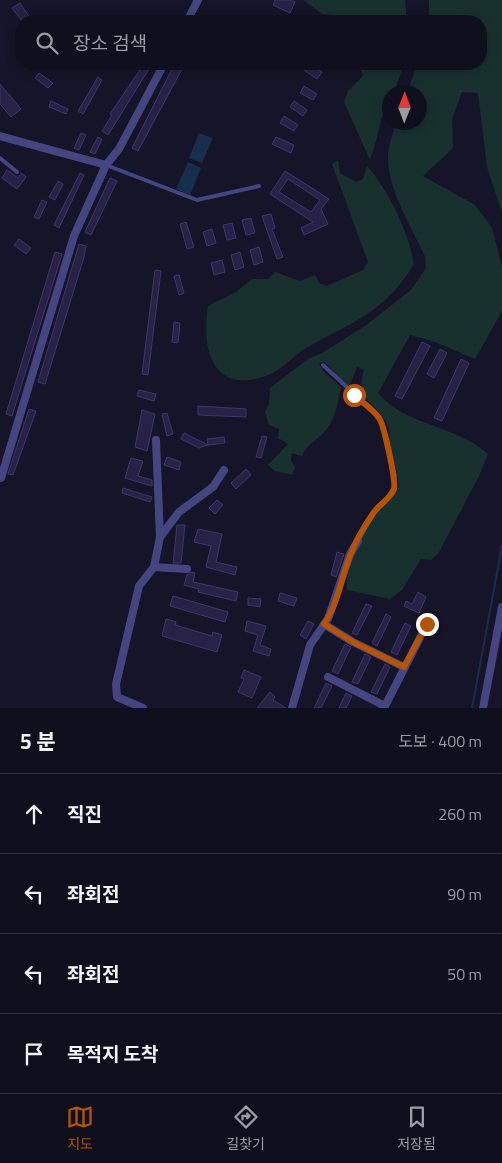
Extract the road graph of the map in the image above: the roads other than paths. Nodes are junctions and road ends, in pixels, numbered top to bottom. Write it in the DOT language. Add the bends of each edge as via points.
graph roads {
  1 [pos="198,0"];
  2 [pos="190,15"];
  3 [pos="161,70"];
  4 [pos="0,136"];
  5 [pos="0,158"];
  6 [pos="106,165"];
  7 [pos="17,172"];
  8 [pos="259,186"];
  9 [pos="323,365"];
  10 [pos="156,440"];
  11 [pos="224,470"];
  12 [pos="1,478"];
  13 [pos="160,536"];
  14 [pos="358,541"];
  15 [pos="154,567"];
  16 [pos="187,569"];
  17 [pos="502,606"];
  18 [pos="324,624"];
  19 [pos="427,624"];
  20 [pos="404,667"];
  21 [pos="328,677"];
  22 [pos="384,707"];
  23 [pos="143,708"];
  24 [pos="292,708"];
  25 [pos="483,708"];
  1 -- 2 [label="street"];
  3 -- 6 [label="street" via="119,149"];
  4 -- 6 [label="street"];
  5 -- 7 [label="lane"];
  6 -- 8 [label="lane" via="197,200"];
  6 -- 12 [label="street" via="74,236"];
  9 -- 14 [label="lane" via="380,418 395,476 389,497 374,513"];
  10 -- 13 [label="street"];
  11 -- 13 [label="street" via="213,487 179,512"];
  13 -- 15 [label="street"];
  14 -- 18 [label="street"];
  15 -- 16 [label="street"];
  15 -- 23 [label="street" via="139,586 116,684 117,697"];
  17 -- 25 [label="street"];
  18 -- 20 [label="street"];
  18 -- 24 [label="street" via="310,645"];
  19 -- 20 [label="street"];
  20 -- 22 [label="street"];
  21 -- 22 [label="street"];
}
